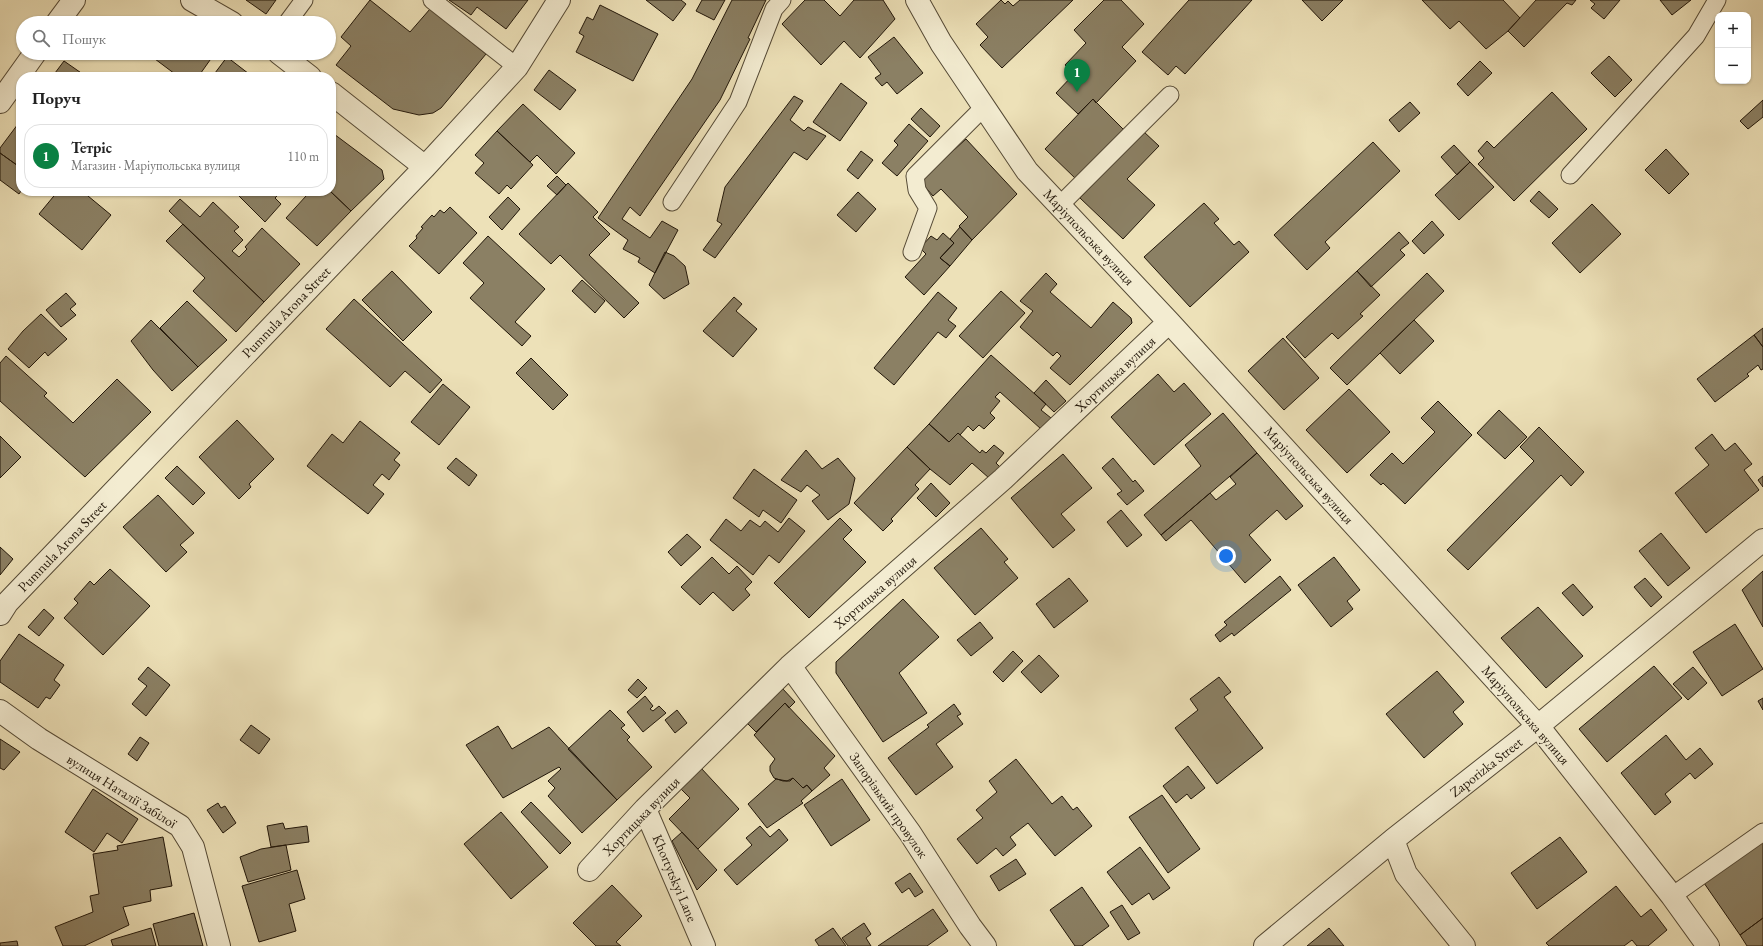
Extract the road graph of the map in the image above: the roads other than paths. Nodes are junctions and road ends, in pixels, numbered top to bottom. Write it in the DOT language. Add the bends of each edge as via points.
graph roads {
  1 [pos="74,0"];
  2 [pos="192,0"];
  3 [pos="304,0"];
  4 [pos="432,0"];
  5 [pos="559,0"];
  6 [pos="782,0"];
  7 [pos="917,0"];
  8 [pos="1717,0"];
  9 [pos="62,16"];
  10 [pos="220,16"];
  11 [pos="292,16"];
  12 [pos="30,60"];
  13 [pos="288,60"];
  14 [pos="518,67"];
  15 [pos="21,72"];
  16 [pos="304,72"];
  17 [pos="16,80"];
  18 [pos="1170,95"];
  19 [pos="336,97"];
  20 [pos="0,102"];
  21 [pos="984,107"];
  22 [pos="425,167"];
  23 [pos="1570,175"];
  24 [pos="672,202"];
  25 [pos="1059,206"];
  26 [pos="912,252"];
  27 [pos="1169,322"];
  28 [pos="1763,540"];
  29 [pos="0,614"];
  30 [pos="790,666"];
  31 [pos="0,711"];
  32 [pos="1538,726"];
  33 [pos="645,809"];
  34 [pos="1763,832"];
  35 [pos="1393,840"];
  36 [pos="589,870"];
  37 [pos="1672,896"];
  38 [pos="219,946"];
  39 [pos="704,946"];
  40 [pos="985,946"];
  41 [pos="1265,946"];
  42 [pos="1464,946"];
  43 [pos="1708,946"];
  1 -- 9 [label="street"];
  2 -- 10 [label="street"];
  3 -- 11 [label="lane"];
  4 -- 14 [label="lane"];
  5 -- 14 [label="street, Pumnula Arona Street"];
  6 -- 24 [label="lane" via="774,9 738,102"];
  7 -- 21 [label="street, Маріупольська вулиця" via="941,43"];
  8 -- 23 [label="lane" via="1696,36"];
  12 -- 15 [label="street"];
  13 -- 16 [label="street"];
  14 -- 22 [label="street, Pumnula Arona Street"];
  17 -- 20 [label="street"];
  18 -- 25 [label="lane"];
  19 -- 22 [label="street"];
  21 -- 25 [label="street, Маріупольська вулиця" via="1027,171"];
  21 -- 26 [label="lane" via="915,176 917,190 928,208"];
  22 -- 29 [label="street, Pumnula Arona Street" via="12,597"];
  25 -- 27 [label="street, Маріупольська вулиця"];
  27 -- 30 [label="street, Хортицька вулиця" via="1003,479"];
  27 -- 32 [label="street, Маріупольська вулиця"];
  28 -- 32 [label="street, Zaporizka Street"];
  30 -- 33 [label="street, Хортицька вулиця"];
  30 -- 40 [label="street, Запорізький провулок" via="910,833"];
  31 -- 38 [label="street, вулиця Наталії Забілої" via="39,739 180,826 193,847"];
  32 -- 35 [label="street, Zaporizka Street"];
  32 -- 37 [label="street, Маріупольська вулиця"];
  33 -- 36 [label="street, Хортицька вулиця"];
  33 -- 39 [label="street, Khortytskyi Lane"];
  34 -- 37 [label="lane"];
  35 -- 41 [label="street, Zaporizka Street"];
  35 -- 42 [label="street" via="1406,874"];
  37 -- 43 [label="street, Маріупольська вулиця"];
}
